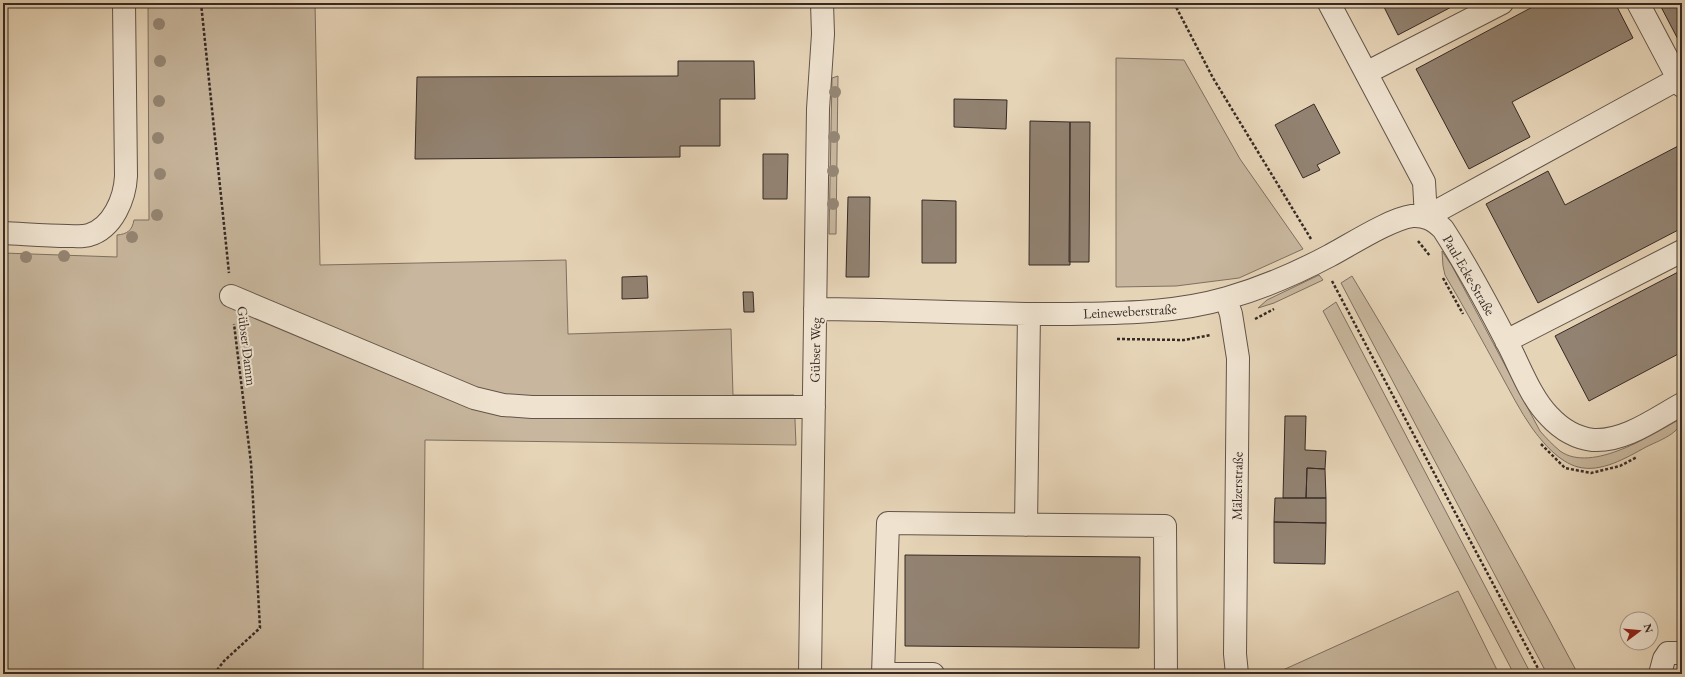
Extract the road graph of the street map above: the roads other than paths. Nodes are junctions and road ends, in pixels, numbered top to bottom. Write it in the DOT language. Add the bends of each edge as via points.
graph roads {
  1 [pos="124,3"];
  2 [pos="822,3"];
  3 [pos="1329,3"];
  4 [pos="1502,3"];
  5 [pos="1638,3"];
  6 [pos="1366,73"];
  7 [pos="1680,82"];
  8 [pos="1426,217"];
  9 [pos="3,233"];
  10 [pos="1682,251"];
  11 [pos="231,296"];
  12 [pos="1226,299"];
  13 [pos="815,309"];
  14 [pos="1029,314"];
  15 [pos="1506,341"];
  16 [pos="1682,404"];
  17 [pos="814,407"];
  18 [pos="1026,525"];
  19 [pos="1682,653"];
  20 [pos="810,674"];
  21 [pos="933,674"];
  22 [pos="1166,674"];
  23 [pos="1238,674"];
  24 [pos="1660,674"];
  1 -- 9 [label="street" via="126,176 118,207 108,223 87,236"];
  2 -- 13 [label="street, Gübser Weg"];
  3 -- 6 [label="street"];
  4 -- 6 [label="street"];
  5 -- 7 [label="street"];
  6 -- 8 [label="street" via="1424,182"];
  7 -- 8 [label="street"];
  8 -- 12 [label="street, Leineweberstraße" via="1413,216 1399,220 1292,274"];
  8 -- 15 [label="street, Paul-Ecke-Straße" via="1443,229"];
  10 -- 15 [label="street"];
  11 -- 17 [label="street" via="474,398 489,402 532,407"];
  12 -- 14 [label="street, Leineweberstraße" via="1154,312"];
  12 -- 23 [label="street, Mälzerstraße" via="1238,358 1235,654"];
  13 -- 14 [label="street, Leineweberstraße"];
  13 -- 17 [label="street, Gübser Weg"];
  14 -- 18 [label="street"];
  15 -- 16 [label="street, Paul-Ecke-Straße" via="1539,405 1568,433 1593,440 1606,439 1635,430"];
  17 -- 20 [label="street, Gübser Weg"];
  18 -- 21 [label="street" via="888,524 883,674"];
  18 -- 22 [label="street" via="1164,526"];
  19 -- 24 [label="street" via="1668,653"];
}
